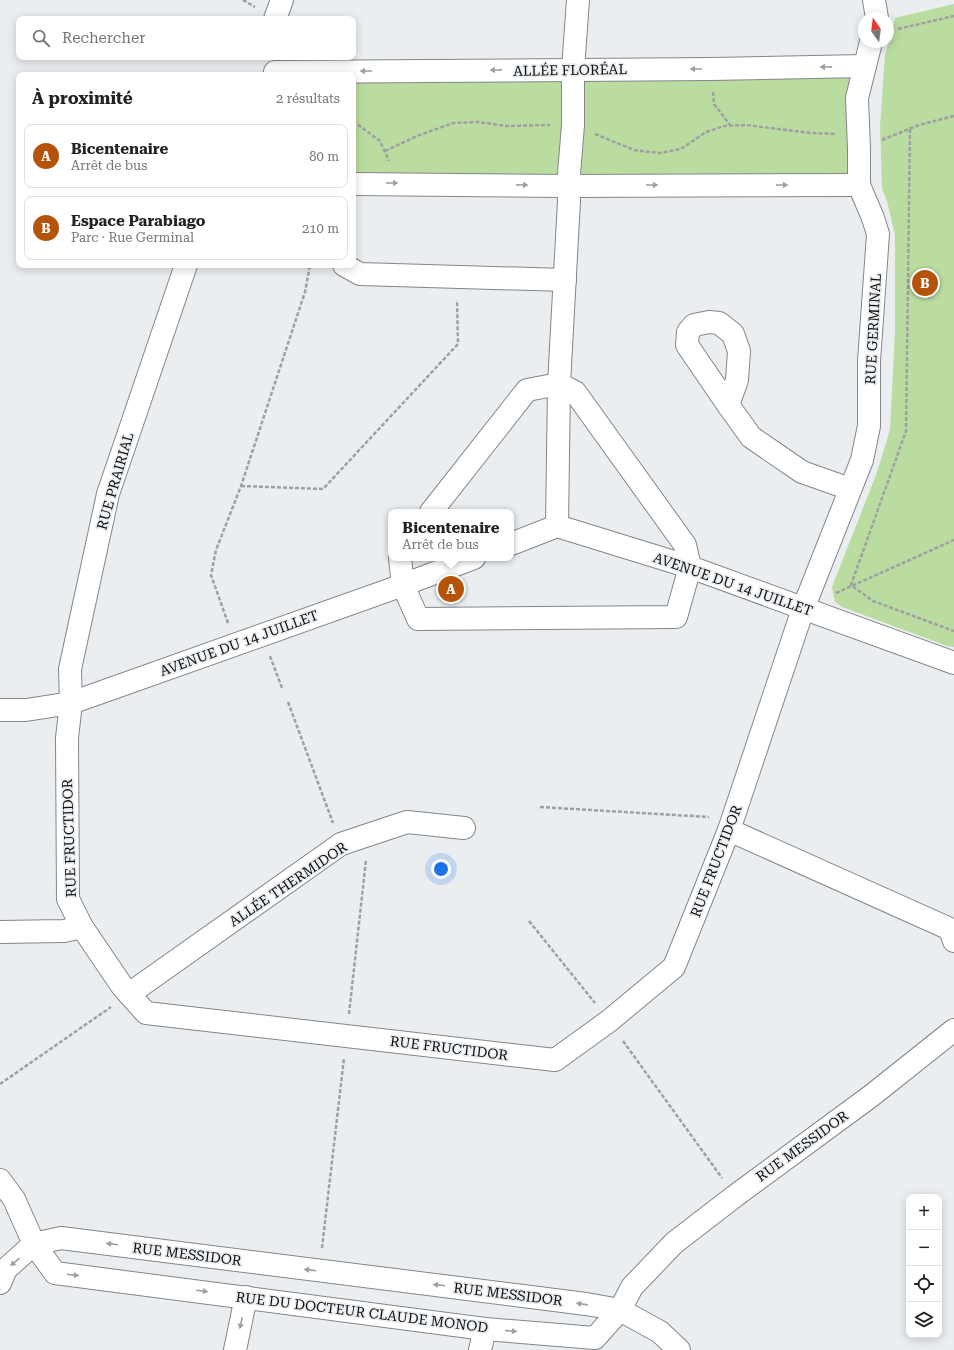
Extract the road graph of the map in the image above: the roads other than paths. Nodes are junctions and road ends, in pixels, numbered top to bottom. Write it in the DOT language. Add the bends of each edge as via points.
graph roads {
  1 [pos="282,0"];
  2 [pos="578,0"];
  3 [pos="874,0"];
  4 [pos="880,12"];
  5 [pos="276,16"];
  6 [pos="870,48"];
  7 [pos="865,66"];
  8 [pos="274,68"];
  9 [pos="573,69"];
  10 [pos="356,184"];
  11 [pos="859,185"];
  12 [pos="568,186"];
  13 [pos="185,268"];
  14 [pos="349,268"];
  15 [pos="565,280"];
  16 [pos="559,384"];
  17 [pos="728,405"];
  18 [pos="850,489"];
  19 [pos="433,509"];
  20 [pos="557,526"];
  21 [pos="514,543"];
  22 [pos="400,561"];
  23 [pos="466,561"];
  24 [pos="690,567"];
  25 [pos="403,585"];
  26 [pos="803,609"];
  27 [pos="954,663"];
  28 [pos="71,703"];
  29 [pos="0,710"];
  30 [pos="731,824"];
  31 [pos="464,828"];
  32 [pos="82,926"];
  33 [pos="0,932"];
  34 [pos="954,940"];
  35 [pos="129,994"];
  36 [pos="954,1030"];
  37 [pos="0,1180"];
  38 [pos="34,1244"];
  39 [pos="0,1283"];
  40 [pos="246,1297"];
  41 [pos="620,1310"];
  42 [pos="485,1329"];
  43 [pos="235,1350"];
  44 [pos="480,1350"];
  45 [pos="679,1350"];
  1 -- 5 [label="street"];
  2 -- 9 [label="street"];
  3 -- 4 [label="street"];
  6 -- 7 [label="street, RUE GERMINAL"];
  7 -- 9 [label="street, ALLÉE FLORÉAL, one-way"];
  7 -- 11 [label="street, RUE GERMINAL" via="857,98"];
  9 -- 8 [label="street, ALLÉE FLORÉAL, one-way"];
  9 -- 12 [label="street" via="573,125"];
  10 -- 12 [label="street, one-way"];
  12 -- 11 [label="street, one-way"];
  11 -- 18 [label="street, RUE GERMINAL" via="878,234 869,361 869,426 862,460"];
  12 -- 15 [label="street"];
  13 -- 28 [label="street, RUE PRAIRIAL" via="108,494 70,669"];
  14 -- 15 [label="street" via="360,274"];
  15 -- 16 [label="street"];
  16 -- 19 [label="street" via="527,390"];
  16 -- 20 [label="street"];
  16 -- 24 [label="street" via="575,392 684,545"];
  17 -- 18 [label="street" via="751,437 764,446 802,472"];
  18 -- 26 [label="street, RUE GERMINAL"];
  20 -- 21 [label="street"];
  20 -- 24 [label="street, AVENUE DU 14 JUILLET"];
  22 -- 25 [label="street"];
  23 -- 25 [label="street, AVENUE DU 14 JUILLET"];
  24 -- 25 [label="street" via="676,617 418,619"];
  24 -- 26 [label="street, AVENUE DU 14 JUILLET"];
  25 -- 28 [label="street, AVENUE DU 14 JUILLET"];
  26 -- 27 [label="street, AVENUE DU 14 JUILLET"];
  26 -- 30 [label="street, RUE FRUCTIDOR"];
  28 -- 29 [label="street, AVENUE DU 14 JUILLET" via="26,710"];
  28 -- 32 [label="street, RUE FRUCTIDOR" via="66,738 68,899"];
  30 -- 34 [label="street" via="950,928"];
  30 -- 35 [label="street, RUE FRUCTIDOR" via="674,967 609,1021 555,1060 146,1013"];
  31 -- 35 [label="street, ALLÉE THERMIDOR" via="407,822 342,844"];
  32 -- 33 [label="street" via="64,931"];
  32 -- 35 [label="street, RUE FRUCTIDOR"];
  36 -- 41 [label="street, RUE MESSIDOR" via="871,1096 674,1243 632,1287"];
  37 -- 38 [label="street" via="14,1199"];
  38 -- 39 [label="street, one-way" via="6,1269"];
  38 -- 40 [label="street, RUE DU DOCTEUR CLAUDE MONOD, one-way" via="55,1273"];
  41 -- 38 [label="street, RUE MESSIDOR, one-way" via="61,1238"];
  40 -- 42 [label="street, RUE DU DOCTEUR CLAUDE MONOD"];
  40 -- 43 [label="street, one-way"];
  42 -- 41 [label="street, RUE DU DOCTEUR CLAUDE MONOD, one-way" via="595,1338"];
  41 -- 45 [label="street" via="660,1332"];
  42 -- 44 [label="street"];
}
